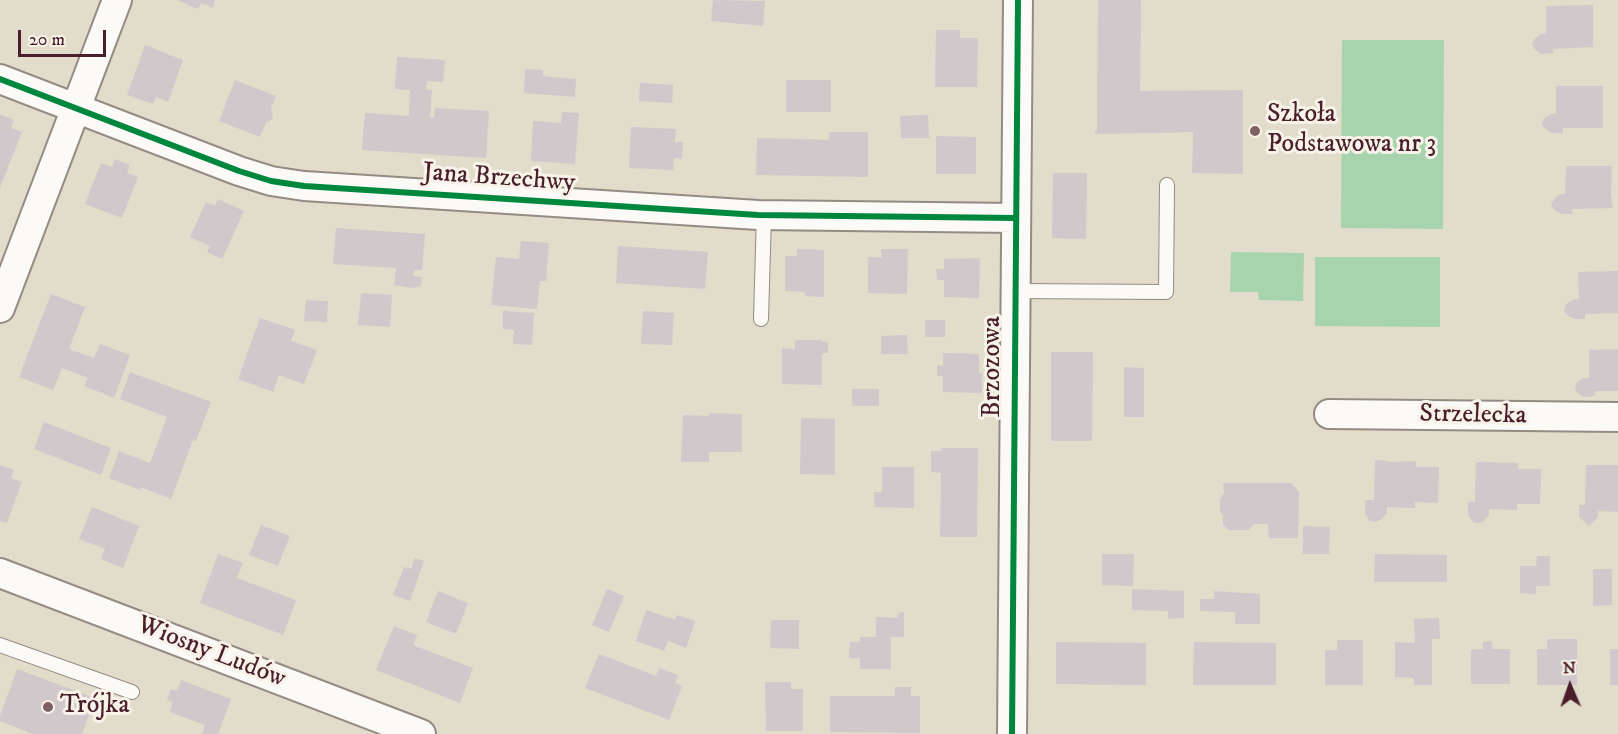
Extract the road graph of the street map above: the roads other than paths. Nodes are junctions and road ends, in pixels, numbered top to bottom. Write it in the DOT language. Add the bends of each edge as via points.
graph roads {
  1 [pos="117,0"];
  2 [pos="1017,0"];
  3 [pos="0,79"];
  4 [pos="75,108"];
  5 [pos="1167,185"];
  6 [pos="764,214"];
  7 [pos="1015,218"];
  8 [pos="1014,291"];
  9 [pos="0,308"];
  10 [pos="761,318"];
  11 [pos="1329,414"];
  12 [pos="1618,417"];
  13 [pos="0,573"];
  14 [pos="0,645"];
  15 [pos="132,692"];
  16 [pos="421,734"];
  17 [pos="1012,734"];
  1 -- 4 [label="street"];
  2 -- 7 [label="street, Brzozowa"];
  3 -- 4 [label="street, Jana Brzechwy"];
  4 -- 6 [label="street, Jana Brzechwy" via="272,182"];
  4 -- 9 [label="street"];
  5 -- 8 [label="lane" via="1166,292"];
  6 -- 7 [label="street, Jana Brzechwy"];
  6 -- 10 [label="lane"];
  7 -- 8 [label="street, Brzozowa"];
  8 -- 17 [label="street, Brzozowa"];
  11 -- 12 [label="street, Strzelecka"];
  13 -- 16 [label="street, Wiosny Ludów"];
  14 -- 15 [label="lane"];
}
